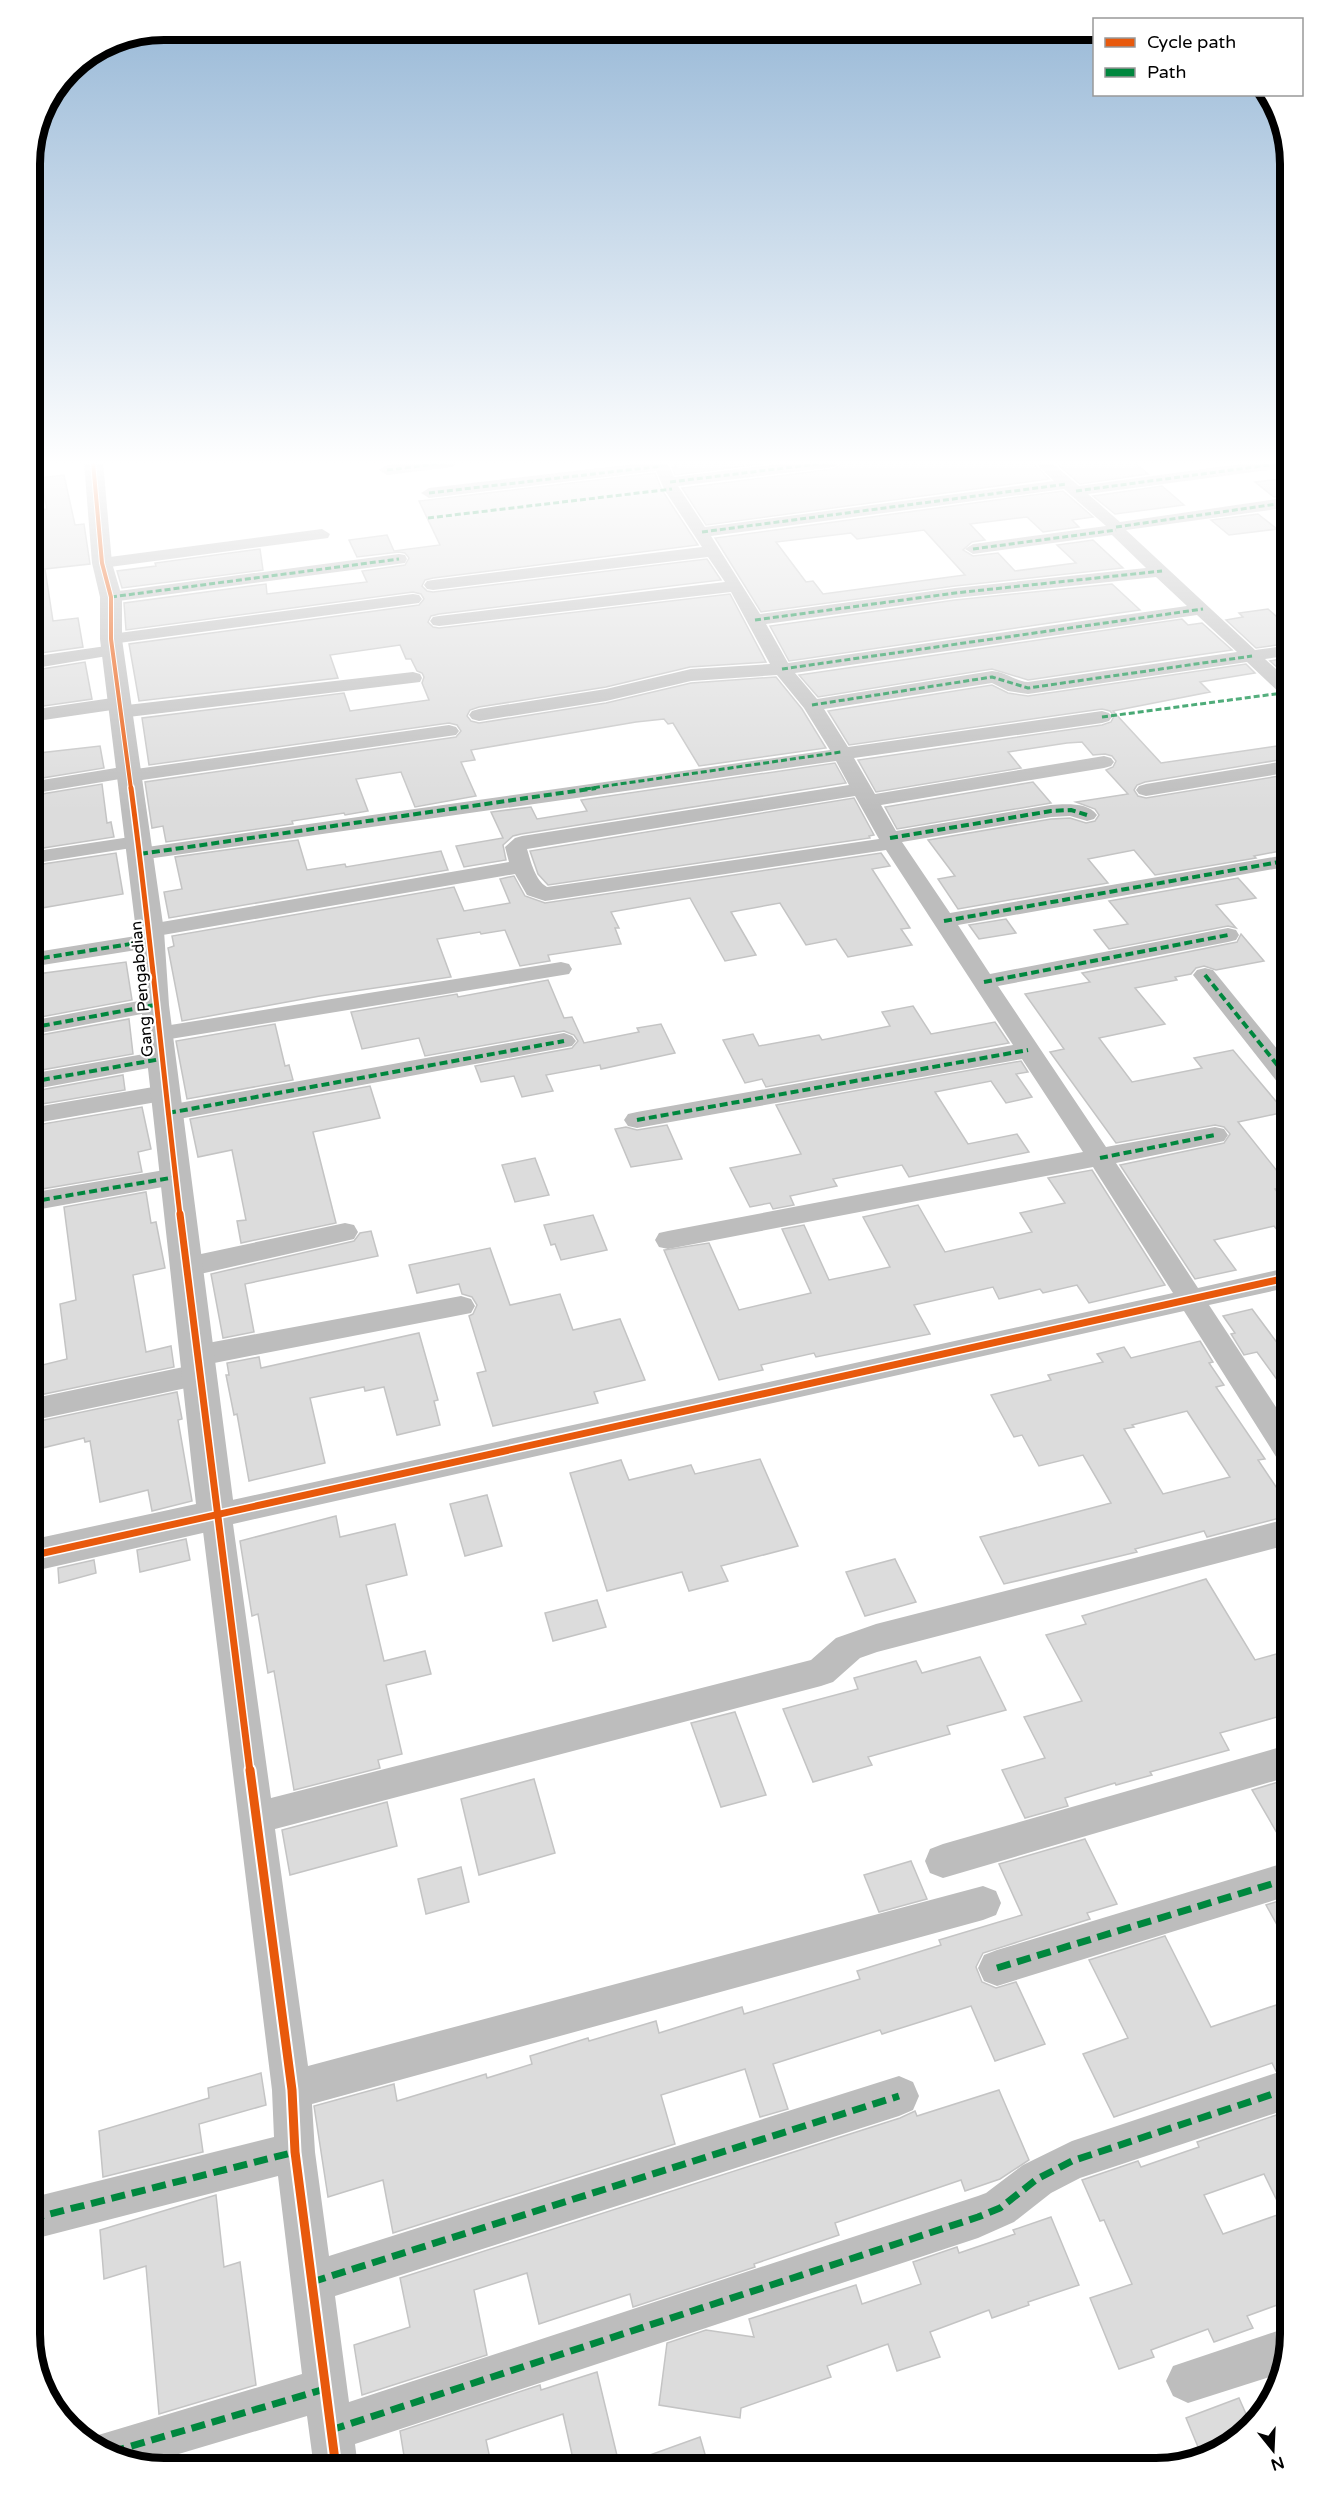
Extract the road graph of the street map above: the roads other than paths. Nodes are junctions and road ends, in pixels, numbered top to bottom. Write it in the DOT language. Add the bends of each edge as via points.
graph roads {
  1 [pos="106,579"];
  2 [pos="251,579"];
  3 [pos="474,579"];
  4 [pos="731,579"];
  5 [pos="1091,579"];
  6 [pos="1170,579"];
  7 [pos="433,585"];
  8 [pos="736,586"];
  9 [pos="111,597"];
  10 [pos="413,599"];
  11 [pos="1203,609"];
  12 [pos="755,620"];
  13 [pos="439,621"];
  14 [pos="112,644"];
  15 [pos="1280,652"];
  16 [pos="1252,656"];
  17 [pos="41,661"];
  18 [pos="782,669"];
  19 [pos="412,678"];
  20 [pos="1280,683"];
  21 [pos="812,705"];
  22 [pos="119,708"];
  23 [pos="41,715"];
  24 [pos="479,715"];
  25 [pos="1102,717"];
  26 [pos="449,731"];
  27 [pos="841,752"];
  28 [pos="1104,762"];
  29 [pos="1280,768"];
  30 [pos="128,774"];
  31 [pos="41,786"];
  32 [pos="1146,789"];
  33 [pos="865,795"];
  34 [pos="1087,815"];
  35 [pos="891,840"];
  36 [pos="138,848"];
  37 [pos="41,857"];
  38 [pos="1280,863"];
  39 [pos="521,866"];
  40 [pos="944,921"];
  41 [pos="1228,935"];
  42 [pos="150,936"];
  43 [pos="41,958"];
  44 [pos="561,969"];
  45 [pos="1205,975"];
  46 [pos="984,982"];
  47 [pos="154,1005"];
  48 [pos="41,1026"];
  49 [pos="564,1041"];
  50 [pos="160,1047"];
  51 [pos="1028,1050"];
  52 [pos="1280,1068"];
  53 [pos="41,1079"];
  54 [pos="166,1103"];
  55 [pos="41,1115"];
  56 [pos="637,1120"];
  57 [pos="1215,1135"];
  58 [pos="1100,1158"];
  59 [pos="176,1177"];
  60 [pos="41,1200"];
  61 [pos="345,1232"];
  62 [pos="668,1240"];
  63 [pos="187,1267"];
  64 [pos="1280,1280"];
  65 [pos="1191,1299"];
  66 [pos="461,1306"];
  67 [pos="198,1365"];
  68 [pos="40,1407"];
  69 [pos="1280,1438"];
  70 [pos="216,1515"];
  71 [pos="1280,1534"];
  72 [pos="40,1554"];
  73 [pos="1280,1763"];
  74 [pos="256,1818"];
  75 [pos="943,1861"];
  76 [pos="1280,1881"];
  77 [pos="983,1903"];
  78 [pos="997,1968"];
  79 [pos="292,2090"];
  80 [pos="1280,2092"];
  81 [pos="899,2096"];
  82 [pos="295,2152"];
  83 [pos="40,2216"];
  84 [pos="312,2282"];
  85 [pos="1279,2352"];
  86 [pos="1188,2381"];
  87 [pos="330,2429"];
  88 [pos="124,2451"];
  1 -- 9 [label="street, Gang Pengabdian"];
  2 -- 9 [label="street"];
  3 -- 7 [label="street"];
  4 -- 8 [label="street"];
  5 -- 12 [label="street"];
  6 -- 11 [label="street"];
  8 -- 12 [label="street"];
  8 -- 13 [label="street"];
  9 -- 14 [label="street, Gang Pengabdian"];
  10 -- 14 [label="street"];
  11 -- 16 [label="street"];
  11 -- 18 [label="street"];
  12 -- 18 [label="street"];
  14 -- 17 [label="street"];
  14 -- 22 [label="street, Gang Pengabdian"];
  15 -- 16 [label="street"];
  16 -- 20 [label="street"];
  16 -- 21 [label="street" via="1028,688 992,677"];
  18 -- 21 [label="street"];
  18 -- 24 [label="street" via="691,675 606,695"];
  19 -- 22 [label="street"];
  21 -- 27 [label="street"];
  22 -- 23 [label="street"];
  22 -- 30 [label="street, Gang Pengabdian"];
  25 -- 27 [label="street"];
  26 -- 30 [label="street"];
  27 -- 33 [label="street"];
  27 -- 36 [label="street"];
  28 -- 33 [label="street"];
  29 -- 32 [label="street"];
  30 -- 31 [label="street"];
  30 -- 36 [label="street, Gang Pengabdian"];
  33 -- 35 [label="street"];
  33 -- 39 [label="street" via="522,842 516,847"];
  34 -- 35 [label="street" via="1071,810 1051,811"];
  35 -- 39 [label="street" via="546,894 535,890"];
  35 -- 40 [label="street"];
  36 -- 37 [label="street"];
  36 -- 42 [label="street, Gang Pengabdian"];
  38 -- 40 [label="street"];
  39 -- 42 [label="street"];
  40 -- 46 [label="street"];
  41 -- 46 [label="street"];
  42 -- 43 [label="street"];
  42 -- 47 [label="street, Gang Pengabdian"];
  44 -- 50 [label="street"];
  45 -- 52 [label="street"];
  46 -- 51 [label="street"];
  47 -- 48 [label="street"];
  47 -- 50 [label="street, Gang Pengabdian"];
  49 -- 54 [label="street"];
  50 -- 53 [label="street"];
  50 -- 54 [label="street, Gang Pengabdian"];
  51 -- 56 [label="street"];
  51 -- 58 [label="street"];
  54 -- 55 [label="street"];
  54 -- 59 [label="street, Gang Pengabdian"];
  57 -- 58 [label="street"];
  58 -- 62 [label="street"];
  58 -- 65 [label="street"];
  59 -- 60 [label="street"];
  59 -- 63 [label="street, Gang Pengabdian"];
  61 -- 63 [label="street"];
  63 -- 67 [label="street, Gang Pengabdian"];
  64 -- 65 [label="street"];
  65 -- 69 [label="street"];
  65 -- 70 [label="street"];
  66 -- 67 [label="street"];
  67 -- 68 [label="street"];
  67 -- 70 [label="street, Gang Pengabdian"];
  70 -- 72 [label="street"];
  70 -- 74 [label="street"];
  71 -- 74 [label="street" via="876,1638 848,1648 821,1672"];
  73 -- 75 [label="street"];
  74 -- 79 [label="street"];
  76 -- 78 [label="street"];
  77 -- 79 [label="street"];
  79 -- 82 [label="street"];
  80 -- 87 [label="street" via="1072,2160 1037,2179 1000,2208 978,2217"];
  81 -- 84 [label="street"];
  82 -- 83 [label="street"];
  82 -- 84 [label="street"];
  84 -- 87 [label="street"];
  85 -- 86 [label="street"];
  87 -- 88 [label="street"];
}
